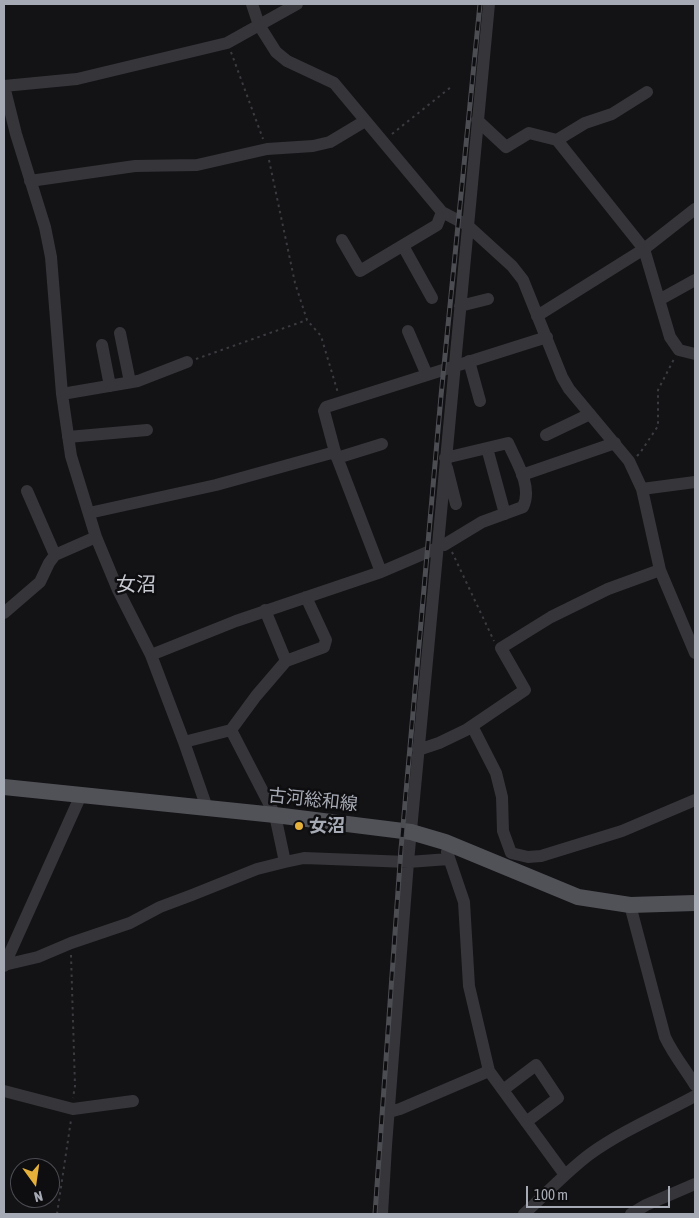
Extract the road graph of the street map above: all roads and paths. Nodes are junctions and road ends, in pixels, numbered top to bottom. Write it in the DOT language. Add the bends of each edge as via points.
graph roads {
  1 [pos="252,4"];
  2 [pos="297,4"];
  3 [pos="488,4"];
  4 [pos="259,25"];
  5 [pos="227,43"];
  6 [pos="4,86"];
  7 [pos="450,87"];
  8 [pos="647,92"];
  9 [pos="477,120"];
  10 [pos="365,121"];
  11 [pos="10,135"];
  12 [pos="556,140"];
  13 [pos="382,142"];
  14 [pos="267,149"];
  15 [pos="30,181"];
  16 [pos="695,210"];
  17 [pos="442,212"];
  18 [pos="467,225"];
  19 [pos="342,240"];
  20 [pos="402,246"];
  21 [pos="644,249"];
  22 [pos="695,280"];
  23 [pos="432,298"];
  24 [pos="488,299"];
  25 [pos="659,300"];
  26 [pos="460,306"];
  27 [pos="537,316"];
  28 [pos="307,320"];
  29 [pos="408,330"];
  30 [pos="120,333"];
  31 [pos="547,337"];
  32 [pos="102,345"];
  33 [pos="679,350"];
  34 [pos="695,354"];
  35 [pos="469,361"];
  36 [pos="187,362"];
  37 [pos="454,366"];
  38 [pos="427,375"];
  39 [pos="130,382"];
  40 [pos="110,386"];
  41 [pos="62,394"];
  42 [pos="480,401"];
  43 [pos="340,403"];
  44 [pos="590,414"];
  45 [pos="147,430"];
  46 [pos="546,435"];
  47 [pos="68,437"];
  48 [pos="615,443"];
  49 [pos="382,444"];
  50 [pos="487,448"];
  51 [pos="336,455"];
  52 [pos="445,459"];
  53 [pos="629,461"];
  54 [pos="522,475"];
  55 [pos="695,482"];
  56 [pos="642,489"];
  57 [pos="27,491"];
  58 [pos="456,504"];
  59 [pos="89,513"];
  60 [pos="505,514"];
  61 [pos="96,537"];
  62 [pos="440,546"];
  63 [pos="54,555"];
  64 [pos="660,570"];
  65 [pos="381,572"];
  66 [pos="306,597"];
  67 [pos="265,610"];
  68 [pos="4,612"];
  69 [pos="501,648"];
  70 [pos="695,653"];
  71 [pos="151,655"];
  72 [pos="286,661"];
  73 [pos="472,726"];
  74 [pos="231,730"];
  75 [pos="184,742"];
  76 [pos="418,750"];
  77 [pos="4,787"];
  78 [pos="81,795"];
  79 [pos="695,800"];
  80 [pos="207,808"];
  81 [pos="275,815"];
  82 [pos="411,832"];
  83 [pos="445,842"];
  84 [pos="449,859"];
  85 [pos="286,862"];
  86 [pos="408,862"];
  87 [pos="695,903"];
  88 [pos="630,905"];
  89 [pos="71,943"];
  90 [pos="4,965"];
  91 [pos="490,1071"];
  92 [pos="695,1085"];
  93 [pos="4,1090"];
  94 [pos="503,1090"];
  95 [pos="695,1096"];
  96 [pos="134,1101"];
  97 [pos="72,1109"];
  98 [pos="389,1112"];
  99 [pos="526,1122"];
  100 [pos="565,1175"];
  101 [pos="695,1184"];
  102 [pos="57,1214"];
  103 [pos="382,1214"];
  104 [pos="524,1214"];
  105 [pos="632,1214"];
  1 -- 4 [label="street"];
  2 -- 4 [label="street"];
  3 -- 9 [label="street"];
  4 -- 5 [label="street"];
  4 -- 10 [label="street" via="276,52 287,61 334,83"];
  5 -- 6 [label="street" via="77,79"];
  5 -- 14 [label="path"];
  6 -- 11 [label="street"];
  7 -- 13 [label="path"];
  8 -- 12 [label="street" via="612,114 585,123"];
  9 -- 12 [label="street" via="506,148 529,133"];
  9 -- 18 [label="street"];
  10 -- 13 [label="street"];
  10 -- 14 [label="street" via="330,142"];
  11 -- 15 [label="street"];
  12 -- 21 [label="street"];
  13 -- 17 [label="street"];
  14 -- 15 [label="street" via="197,165 135,166"];
  14 -- 28 [label="path" via="295,283"];
  15 -- 41 [label="street" via="51,257"];
  16 -- 21 [label="street"];
  17 -- 18 [label="street"];
  17 -- 20 [label="street" via="438,225"];
  18 -- 26 [label="street"];
  18 -- 27 [label="street" via="494,248 523,280"];
  19 -- 20 [label="street" via="360,271"];
  20 -- 23 [label="street"];
  21 -- 25 [label="street"];
  21 -- 27 [label="street"];
  22 -- 25 [label="street"];
  24 -- 26 [label="street"];
  25 -- 33 [label="street" via="670,337"];
  26 -- 37 [label="street"];
  27 -- 31 [label="street"];
  28 -- 36 [label="path"];
  28 -- 43 [label="path" via="321,336"];
  29 -- 38 [label="street"];
  30 -- 39 [label="street"];
  31 -- 35 [label="street"];
  31 -- 44 [label="street" via="562,377"];
  32 -- 40 [label="street"];
  33 -- 34 [label="street"];
  33 -- 53 [label="path" via="658,390 658,426 640,454"];
  35 -- 37 [label="street"];
  35 -- 42 [label="street"];
  36 -- 39 [label="street"];
  37 -- 38 [label="street"];
  37 -- 52 [label="street"];
  38 -- 43 [label="street"];
  39 -- 40 [label="street"];
  40 -- 41 [label="street"];
  41 -- 47 [label="street"];
  43 -- 51 [label="street" via="324,410"];
  44 -- 46 [label="street"];
  44 -- 48 [label="street"];
  45 -- 47 [label="street"];
  47 -- 59 [label="street"];
  48 -- 53 [label="street"];
  48 -- 54 [label="street"];
  49 -- 51 [label="street"];
  50 -- 52 [label="street"];
  50 -- 54 [label="street" via="508,443"];
  50 -- 60 [label="street"];
  51 -- 59 [label="street" via="216,486"];
  51 -- 65 [label="street"];
  52 -- 58 [label="street"];
  52 -- 62 [label="street"];
  53 -- 56 [label="street"];
  54 -- 60 [label="street" via="527,497 523,506"];
  55 -- 56 [label="street"];
  56 -- 64 [label="street"];
  57 -- 63 [label="street"];
  59 -- 61 [label="street"];
  60 -- 62 [label="street" via="482,522"];
  61 -- 63 [label="street"];
  61 -- 71 [label="street"];
  62 -- 65 [label="street"];
  62 -- 69 [label="path" via="450,549 495,643"];
  62 -- 76 [label="street"];
  63 -- 68 [label="street" via="40,582"];
  64 -- 69 [label="street" via="608,588 551,617"];
  64 -- 70 [label="street"];
  65 -- 66 [label="street"];
  66 -- 67 [label="street"];
  66 -- 72 [label="street" via="326,640 324,647"];
  67 -- 71 [label="street"];
  67 -- 72 [label="street"];
  69 -- 73 [label="street" via="525,690"];
  71 -- 75 [label="street"];
  72 -- 74 [label="street"];
  73 -- 76 [label="street"];
  73 -- 79 [label="street" via="496,773 502,797 503,831 511,853 542,856 622,831"];
  74 -- 75 [label="street"];
  74 -- 81 [label="street"];
  75 -- 80 [label="street"];
  76 -- 82 [label="street"];
  77 -- 78 [label="main road, 古河総和線"];
  78 -- 80 [label="main road, 古河総和線"];
  78 -- 90 [label="street"];
  80 -- 81 [label="main road, 古河総和線"];
  81 -- 82 [label="main road, 古河総和線"];
  81 -- 85 [label="street"];
  82 -- 83 [label="main road, 古河総和線"];
  82 -- 86 [label="street"];
  83 -- 84 [label="street"];
  83 -- 88 [label="main road, 古河総和線" via="578,898"];
  84 -- 86 [label="street"];
  84 -- 91 [label="street" via="464,902 469,986"];
  85 -- 86 [label="street" via="304,858"];
  85 -- 89 [label="street" via="257,869 130,923"];
  86 -- 98 [label="street"];
  87 -- 88 [label="main road, 古河総和線"];
  88 -- 92 [label="street" via="665,1037"];
  89 -- 90 [label="street"];
  89 -- 97 [label="path"];
  91 -- 94 [label="street"];
  91 -- 98 [label="street"];
  93 -- 97 [label="street"];
  94 -- 99 [label="street"];
  94 -- 99 [label="street" via="536,1065 558,1098"];
  95 -- 100 [label="street" via="628,1131 592,1153"];
  96 -- 97 [label="street"];
  97 -- 102 [label="path"];
  98 -- 103 [label="street"];
  99 -- 100 [label="street"];
  100 -- 104 [label="street"];
  101 -- 105 [label="street"];
}
